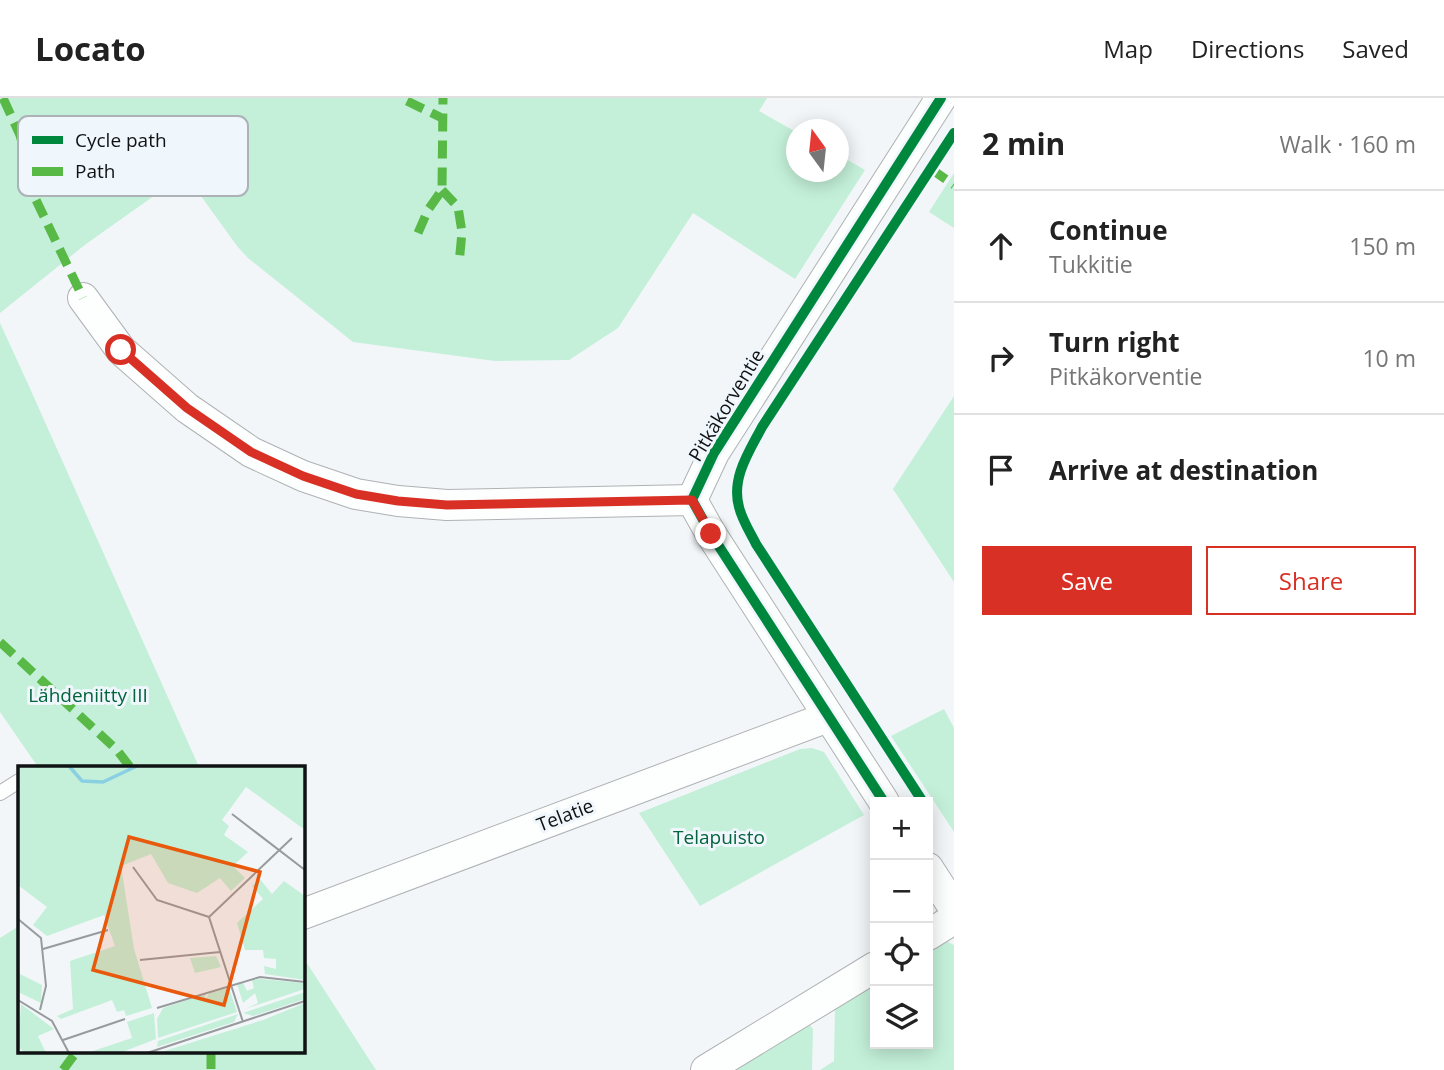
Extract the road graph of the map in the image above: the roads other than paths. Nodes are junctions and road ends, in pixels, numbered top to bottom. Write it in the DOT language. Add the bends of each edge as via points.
graph roads {
  1 [pos="941,98"];
  2 [pos="83,298"];
  3 [pos="692,500"];
  4 [pos="828,717"];
  5 [pos="18,782"];
  6 [pos="0,793"];
  7 [pos="881,797"];
  8 [pos="933,876"];
  9 [pos="954,908"];
  10 [pos="304,914"];
  11 [pos="954,919"];
  12 [pos="933,932"];
  13 [pos="870,970"];
  14 [pos="706,1070"];
  1 -- 3 [label="street, Pitkäkorventie" via="714,453"];
  2 -- 3 [label="street" via="121,350 187,408 251,452 356,494 447,505"];
  3 -- 4 [label="street"];
  4 -- 7 [label="street"];
  4 -- 10 [label="street, Telatie"];
  5 -- 6 [label="lane"];
  8 -- 9 [label="street"];
  11 -- 12 [label="street"];
  13 -- 14 [label="street"];
}
